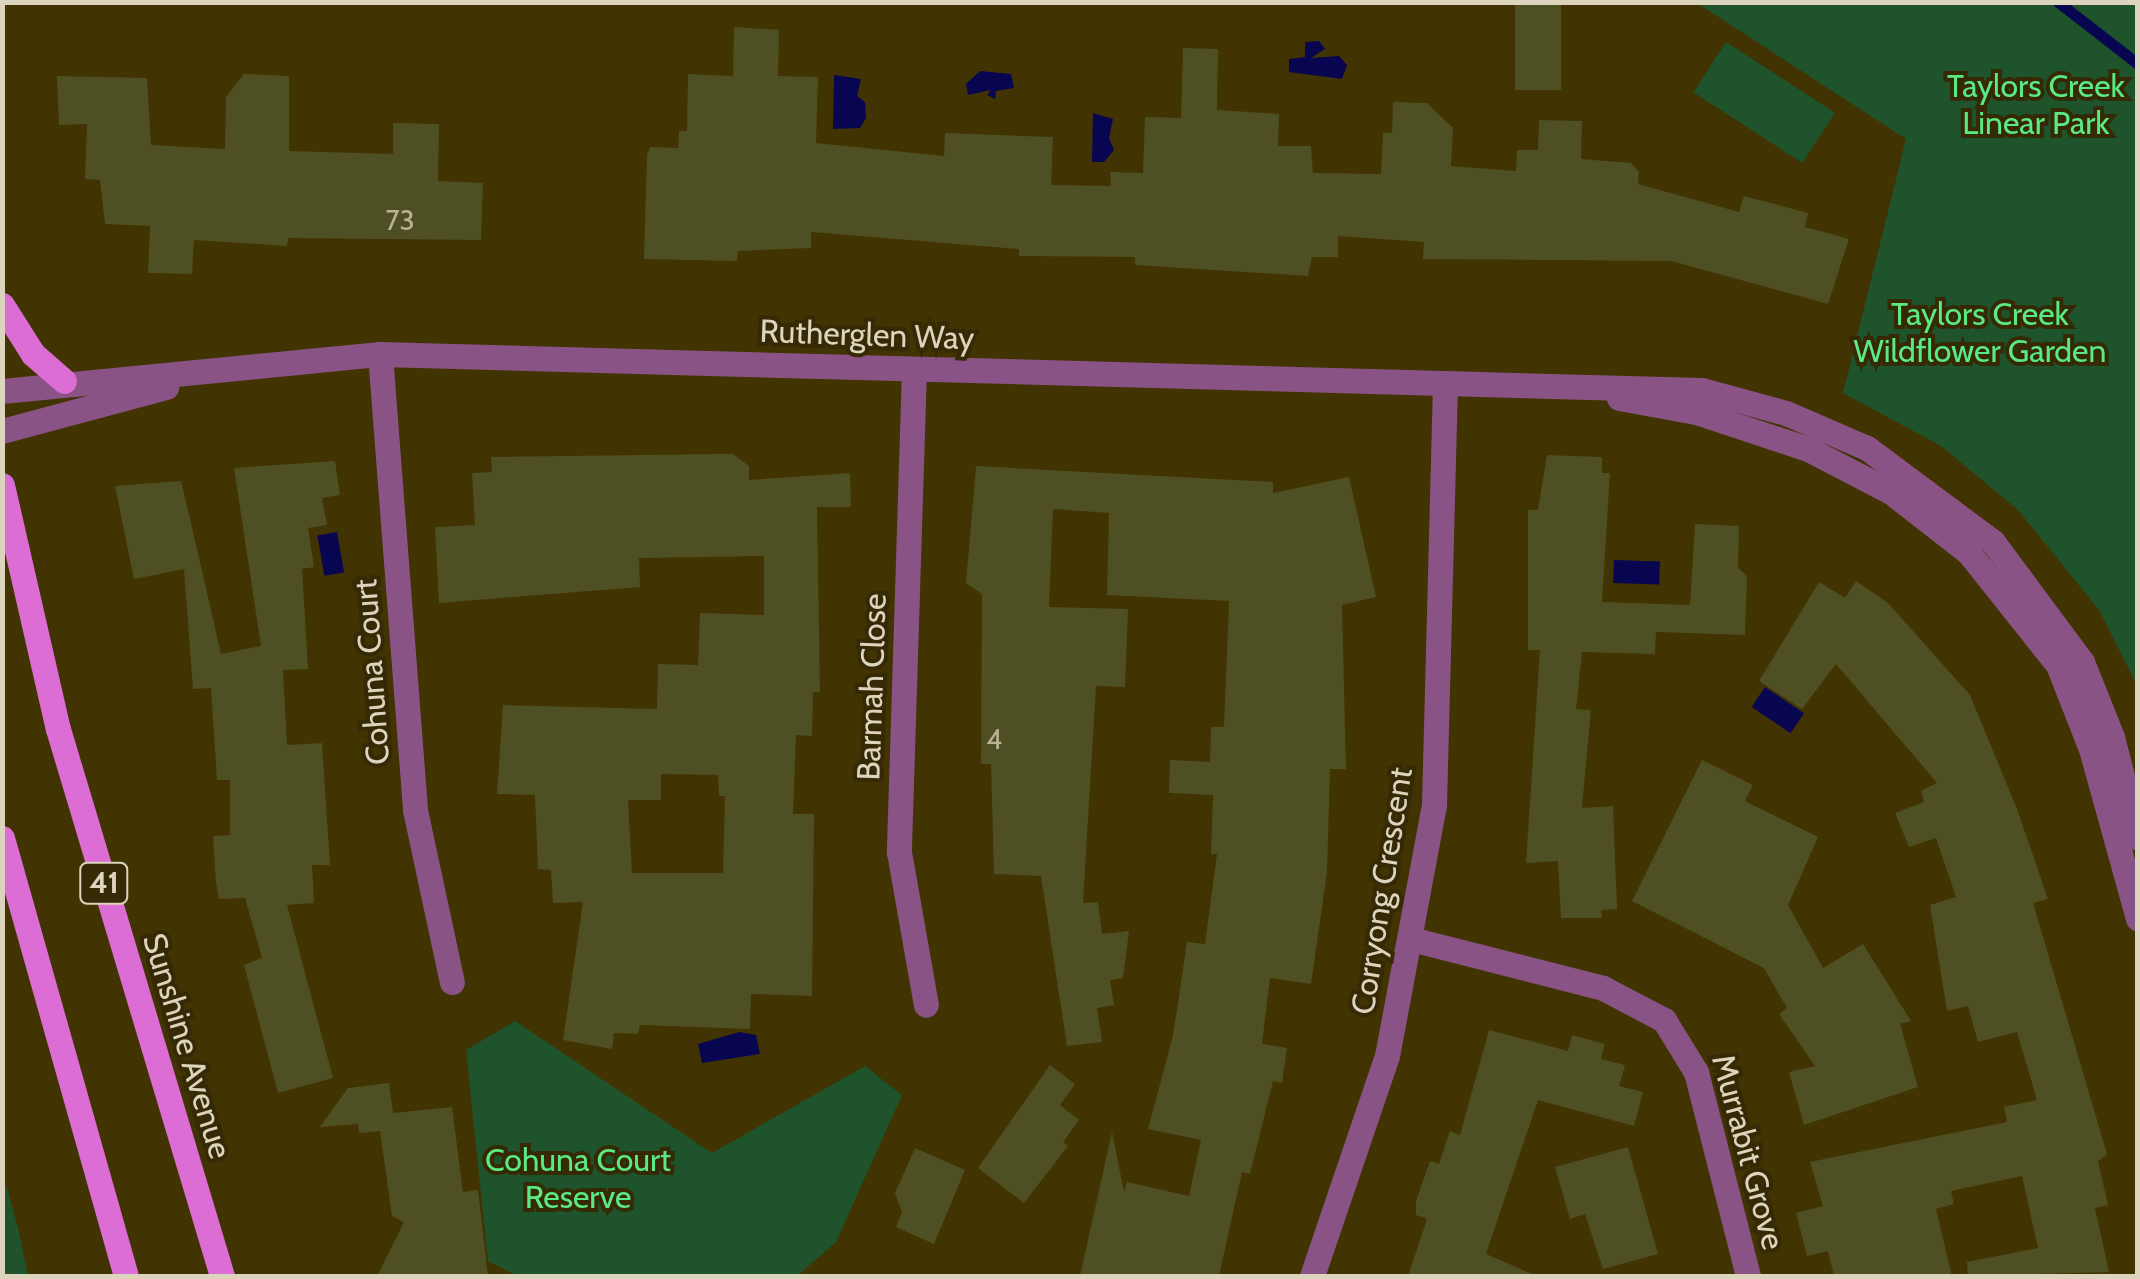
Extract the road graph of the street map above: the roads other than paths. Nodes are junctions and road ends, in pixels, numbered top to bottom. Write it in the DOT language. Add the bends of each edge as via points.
graph roads {
  1 [pos="2,305"];
  2 [pos="380,354"];
  3 [pos="914,369"];
  4 [pos="204,376"];
  5 [pos="64,381"];
  6 [pos="1445,384"];
  7 [pos="1530,387"];
  8 [pos="2,391"];
  9 [pos="2,432"];
  10 [pos="2,486"];
  11 [pos="2,838"];
  12 [pos="2138,838"];
  13 [pos="2138,919"];
  14 [pos="1411,939"];
  15 [pos="452,982"];
  16 [pos="926,1005"];
  17 [pos="126,1276"];
  18 [pos="222,1276"];
  19 [pos="1312,1276"];
  20 [pos="1748,1276"];
  1 -- 5 [label="main road" via="33,354"];
  2 -- 3 [label="street, Rutherglen Way"];
  2 -- 4 [label="street, Rutherglen Way"];
  2 -- 15 [label="street, Cohuna Court" via="415,810"];
  3 -- 6 [label="street, Rutherglen Way"];
  3 -- 16 [label="street, Barmah Close" via="899,852"];
  4 -- 5 [label="street, Rutherglen Way"];
  4 -- 9 [label="street, Rutherglen Way"];
  5 -- 8 [label="street, Rutherglen Way"];
  6 -- 7 [label="street, Rutherglen Way"];
  6 -- 14 [label="street, Corryong Crescent" via="1434,804"];
  7 -- 12 [label="street, Rutherglen Way" via="1702,390 1828,429 1903,471 1993,542 2064,630 2100,701"];
  7 -- 13 [label="street, Rutherglen Way" via="1696,412 1808,449 1890,492 1969,553 2058,665 2091,749"];
  10 -- 18 [label="main road, Sunshine Avenue / 41" via="58,729"];
  11 -- 17 [label="main road"];
  14 -- 19 [label="street, Corryong Crescent" via="1387,1056"];
  14 -- 20 [label="street, Murrabit Grove" via="1603,988 1664,1020 1696,1072"];
}
